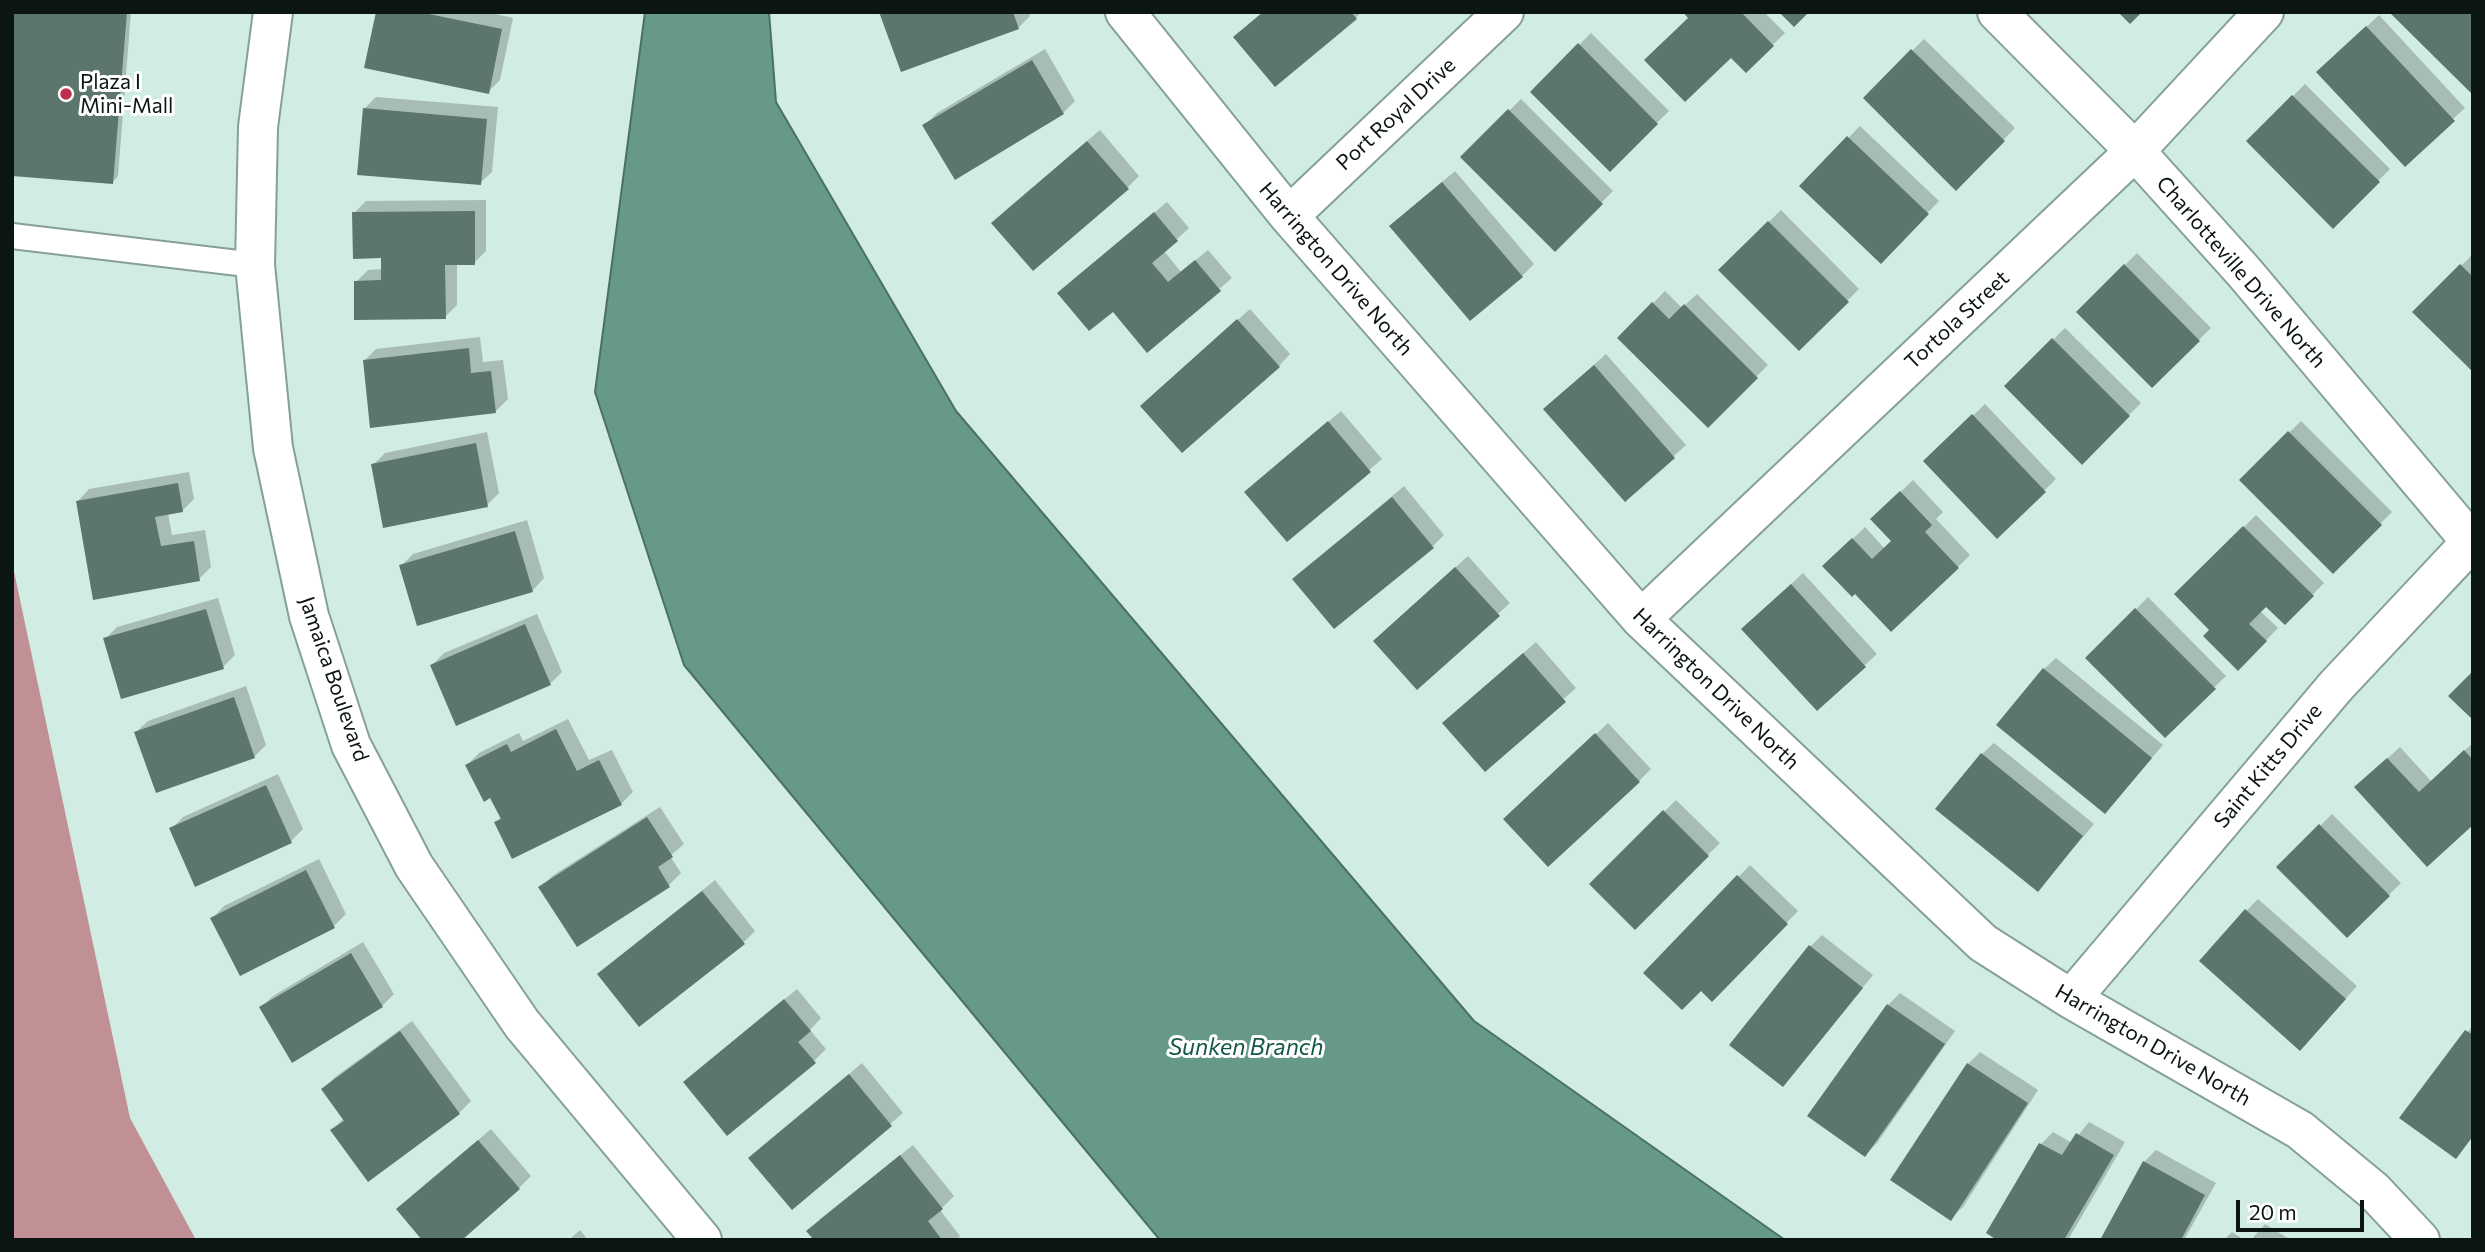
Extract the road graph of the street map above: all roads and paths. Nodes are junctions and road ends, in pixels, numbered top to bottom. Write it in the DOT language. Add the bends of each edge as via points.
graph roads {
  1 [pos="272,12"];
  2 [pos="1125,12"];
  3 [pos="1504,12"];
  4 [pos="1997,12"];
  5 [pos="2264,12"];
  6 [pos="2135,150"];
  7 [pos="1289,216"];
  8 [pos="12,236"];
  9 [pos="255,265"];
  10 [pos="2472,542"];
  11 [pos="1641,619"];
  12 [pos="2071,999"];
  13 [pos="702,1240"];
  14 [pos="2420,1240"];
  1 -- 9 [label="street, Jamaica Boulevard" via="258,127"];
  2 -- 7 [label="street, Harrington Drive North"];
  3 -- 7 [label="street, Port Royal Drive"];
  4 -- 6 [label="street, Charlotteville Drive North"];
  5 -- 6 [label="street, Tortola Street"];
  6 -- 10 [label="street, Charlotteville Drive North"];
  6 -- 11 [label="street, Tortola Street"];
  7 -- 11 [label="street, Harrington Drive North"];
  8 -- 9 [label="lane"];
  9 -- 13 [label="street, Jamaica Boulevard" via="273,448 309,616 351,745 415,866 522,1024"];
  10 -- 12 [label="street, Saint Kitts Drive" via="2336,686"];
  11 -- 12 [label="street, Harrington Drive North" via="1983,943"];
  12 -- 14 [label="street, Harrington Drive North" via="2300,1130 2374,1191"];
}
